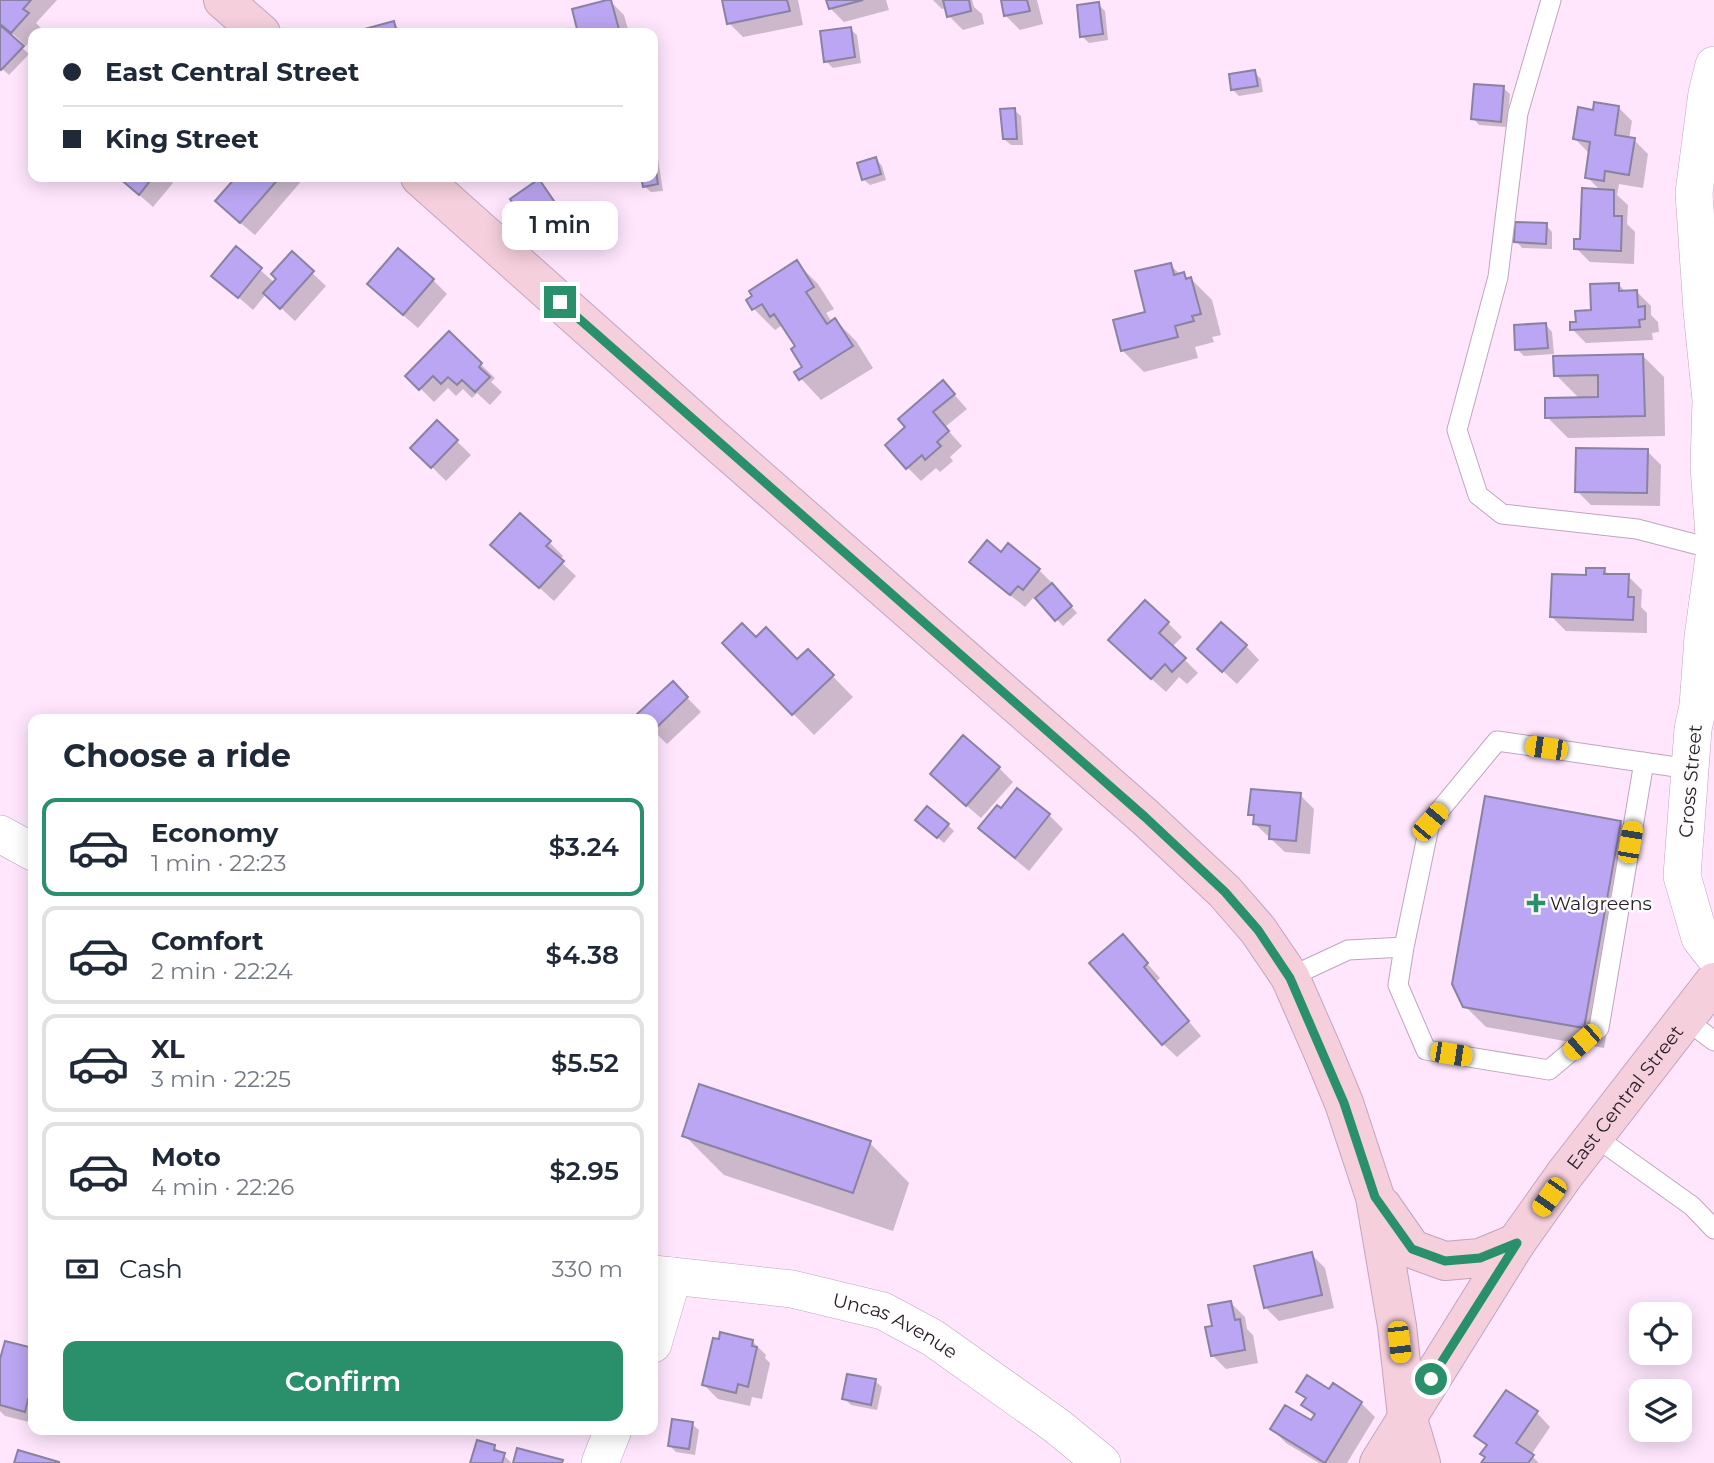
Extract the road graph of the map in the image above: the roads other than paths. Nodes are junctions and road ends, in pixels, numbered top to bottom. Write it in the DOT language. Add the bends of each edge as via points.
graph roads {
  1 [pos="1551,0"];
  2 [pos="232,2"];
  3 [pos="256,28"];
  4 [pos="1714,65"];
  5 [pos="426,182"];
  6 [pos="1714,536"];
  7 [pos="1714,549"];
  8 [pos="1714,556"];
  9 [pos="1709,620"];
  10 [pos="1643,762"];
  11 [pos="1690,769"];
  12 [pos="0,834"];
  13 [pos="28,849"];
  14 [pos="1404,947"];
  15 [pos="1714,956"];
  16 [pos="1290,978"];
  17 [pos="1714,982"];
  18 [pos="1700,1030"];
  19 [pos="1594,1136"];
  20 [pos="1375,1197"];
  21 [pos="1714,1229"];
  22 [pos="1517,1243"];
  23 [pos="663,1275"];
  24 [pos="658,1309"];
  25 [pos="1407,1416"];
  26 [pos="611,1435"];
  27 [pos="600,1463"];
  28 [pos="1102,1463"];
  29 [pos="1379,1463"];
  30 [pos="1421,1463"];
  1 -- 7 [label="lane" via="1518,113 1498,277 1457,430 1478,495 1502,514 1637,529"];
  2 -- 3 [label="main road"];
  4 -- 6 [label="street" via="1706,93 1694,193 1711,400"];
  5 -- 16 [label="main road" via="1145,817 1225,892"];
  8 -- 9 [label="street, Cross Street"];
  9 -- 11 [label="street, Cross Street"];
  10 -- 11 [label="lane"];
  10 -- 14 [label="lane" via="1497,741 1430,822"];
  10 -- 14 [label="lane" via="1599,1028 1549,1070 1426,1050 1398,985"];
  11 -- 15 [label="street, Cross Street" via="1682,876 1700,938"];
  12 -- 13 [label="street"];
  14 -- 16 [label="lane" via="1348,950"];
  16 -- 20 [label="main road" via="1344,1103"];
  17 -- 18 [label="main road, East Central Street"];
  18 -- 19 [label="main road, East Central Street"];
  19 -- 21 [label="lane" via="1692,1206"];
  19 -- 22 [label="main road, East Central Street"];
  20 -- 22 [label="main road" via="1412,1249 1445,1261 1480,1258"];
  20 -- 25 [label="main road"];
  22 -- 25 [label="main road, East Central Street"];
  23 -- 24 [label="street"];
  23 -- 28 [label="street, Uncas Avenue" via="792,1289 883,1311 933,1338"];
  25 -- 29 [label="main road, East Central Street"];
  25 -- 30 [label="main road"];
  26 -- 27 [label="street"];
}
